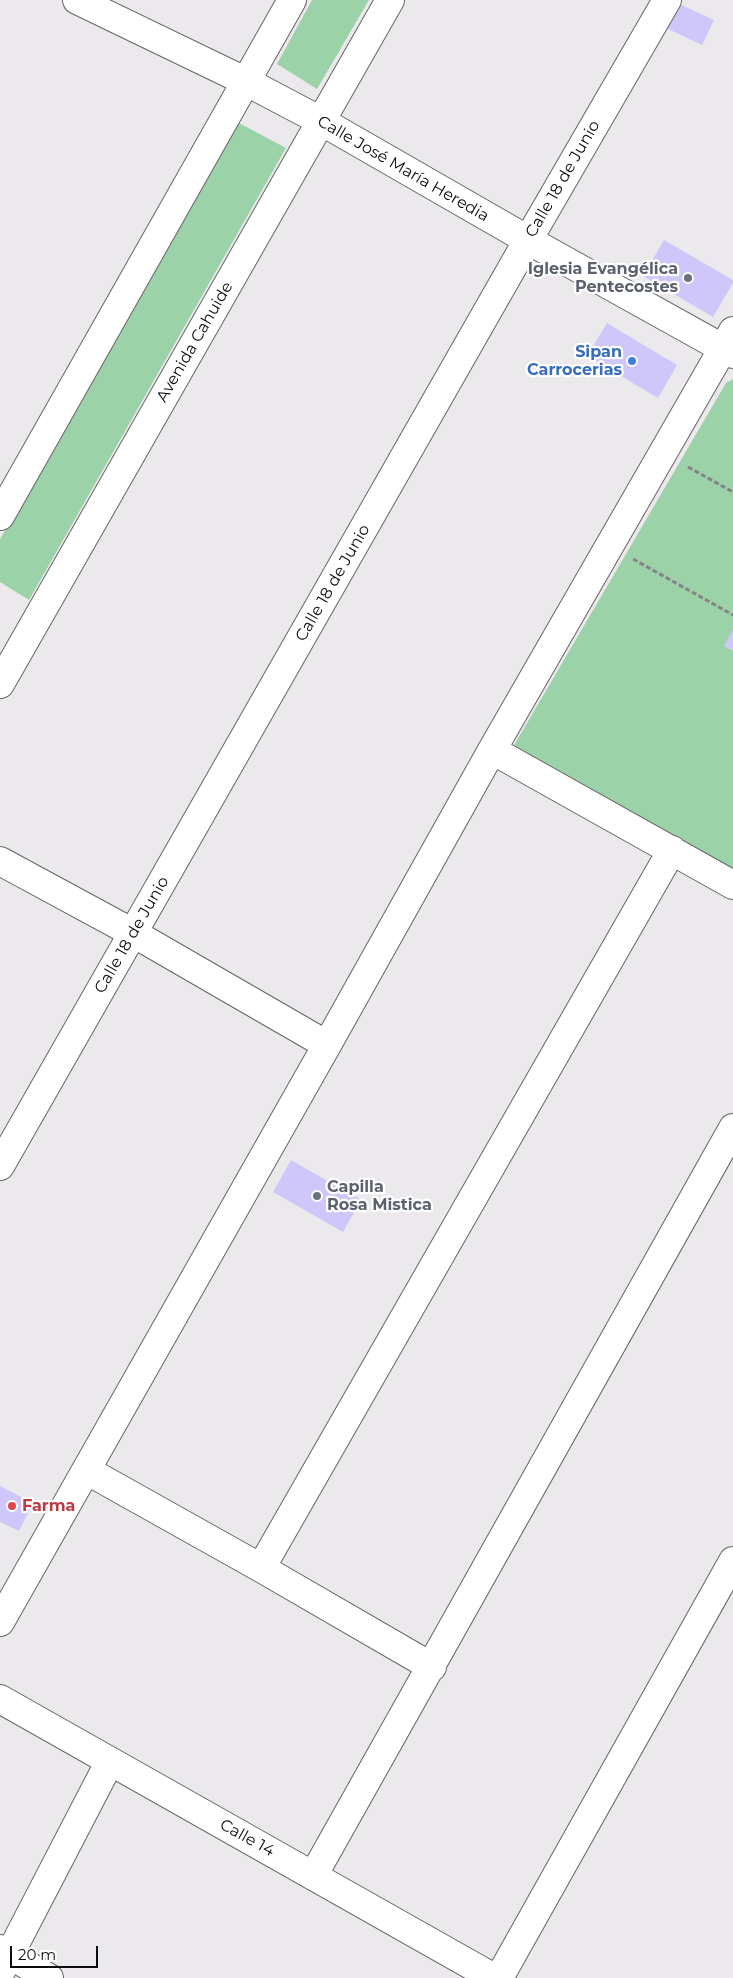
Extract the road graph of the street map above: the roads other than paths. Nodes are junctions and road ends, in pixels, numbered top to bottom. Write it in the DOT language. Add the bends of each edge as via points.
graph roads {
  1 [pos="77,0"];
  2 [pos="292,0"];
  3 [pos="390,0"];
  4 [pos="667,0"];
  5 [pos="247,82"];
  6 [pos="322,121"];
  7 [pos="528,240"];
  8 [pos="730,344"];
  9 [pos="0,516"];
  10 [pos="0,684"];
  11 [pos="492,750"];
  12 [pos="672,850"];
  13 [pos="0,861"];
  14 [pos="733,885"];
  15 [pos="133,933"];
  16 [pos="327,1045"];
  17 [pos="729,1143"];
  18 [pos="0,1166"];
  19 [pos="86,1470"];
  20 [pos="733,1560"];
  21 [pos="261,1568"];
  22 [pos="0,1622"];
  23 [pos="432,1667"];
  24 [pos="0,1699"];
  25 [pos="110,1761"];
  26 [pos="313,1876"];
  27 [pos="3,1959"];
  28 [pos="49,1978"];
  29 [pos="494,1978"];
  30 [pos="499,1978"];
  1 -- 5 [label="street, Calle José María Heredia"];
  2 -- 5 [label="street"];
  3 -- 6 [label="street, Avenida Cahuide"];
  4 -- 7 [label="street, Calle 18 de Junio"];
  5 -- 6 [label="street, Calle José María Heredia"];
  5 -- 9 [label="street"];
  6 -- 7 [label="street, Calle José María Heredia"];
  6 -- 10 [label="street, Avenida Cahuide"];
  7 -- 8 [label="street, Calle José María Heredia"];
  7 -- 15 [label="street, Calle 18 de Junio"];
  8 -- 11 [label="street"];
  11 -- 12 [label="street"];
  11 -- 16 [label="street"];
  12 -- 14 [label="street"];
  12 -- 21 [label="street"];
  13 -- 15 [label="street"];
  15 -- 16 [label="street"];
  15 -- 18 [label="street, Calle 18 de Junio"];
  16 -- 19 [label="street"];
  17 -- 23 [label="street"];
  19 -- 21 [label="street"];
  19 -- 22 [label="street"];
  20 -- 30 [label="street"];
  21 -- 23 [label="street"];
  23 -- 26 [label="street"];
  24 -- 25 [label="street, Calle 14"];
  25 -- 26 [label="street, Calle 14"];
  25 -- 27 [label="street"];
  26 -- 29 [label="street, Calle 14"];
  27 -- 28 [label="street"];
}
